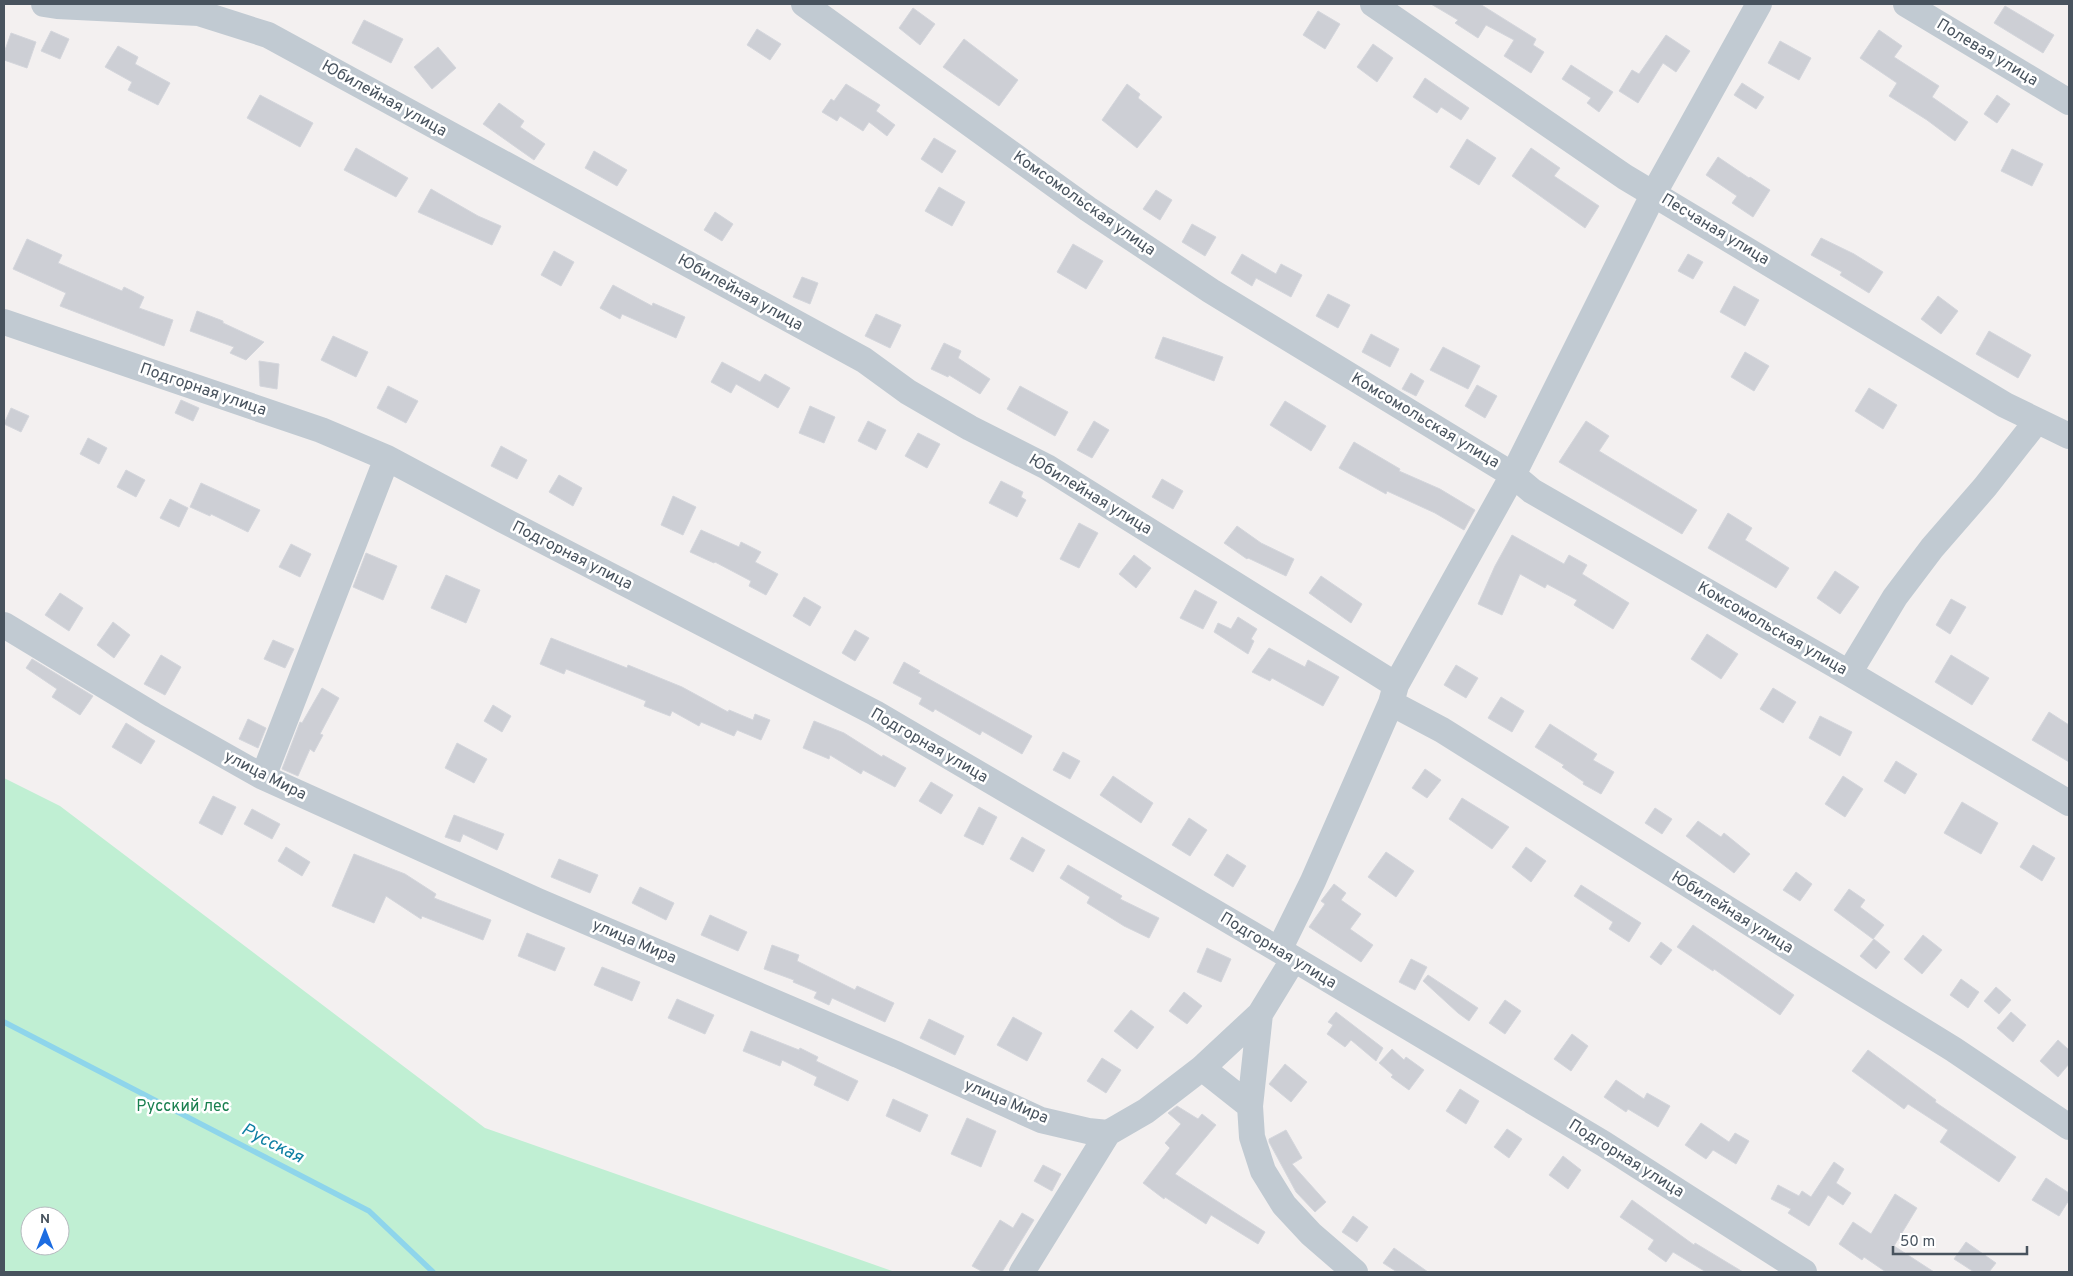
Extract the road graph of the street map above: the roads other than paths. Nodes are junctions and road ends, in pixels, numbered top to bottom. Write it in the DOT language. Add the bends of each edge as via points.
graph roads {
  1 [pos="44,4"];
  2 [pos="804,4"];
  3 [pos="1373,4"];
  4 [pos="1759,4"];
  5 [pos="1906,4"];
  6 [pos="2069,102"];
  7 [pos="1654,193"];
  8 [pos="4,322"];
  9 [pos="2036,422"];
  10 [pos="2069,436"];
  11 [pos="387,458"];
  12 [pos="1513,475"];
  13 [pos="4,625"];
  14 [pos="1849,673"];
  15 [pos="1393,694"];
  16 [pos="263,777"];
  17 [pos="2069,803"];
  18 [pos="1286,955"];
  19 [pos="1260,1014"];
  20 [pos="1202,1068"];
  21 [pos="1250,1106"];
  22 [pos="2069,1128"];
  23 [pos="1108,1133"];
  24 [pos="1022,1272"];
  25 [pos="1355,1272"];
  26 [pos="1804,1272"];
  1 -- 15 [label="street, Юбилейная улица" via="199,13 268,35 864,360 908,392 1047,467"];
  2 -- 12 [label="street, Комсомольская улица" via="1088,208 1211,291"];
  3 -- 7 [label="street, Песчаная улица" via="1625,177"];
  4 -- 7 [label="street"];
  5 -- 6 [label="street, Полевая улица"];
  7 -- 9 [label="street, Песчаная улица"];
  7 -- 12 [label="street"];
  8 -- 11 [label="street, Подгорная улица" via="321,430"];
  9 -- 10 [label="street, Песчаная улица"];
  9 -- 14 [label="street" via="1895,597"];
  11 -- 16 [label="street"];
  11 -- 18 [label="street, Подгорная улица" via="875,713"];
  12 -- 14 [label="street, Комсомольская улица" via="1532,491"];
  12 -- 15 [label="street"];
  13 -- 16 [label="street, улица Мира" via="153,716"];
  14 -- 17 [label="street, Комсомольская улица"];
  15 -- 18 [label="street" via="1313,882"];
  15 -- 22 [label="street, Юбилейная улица" via="1442,730 1954,1049"];
  16 -- 23 [label="street, улица Мира" via="1042,1120"];
  18 -- 19 [label="street"];
  18 -- 26 [label="street, Подгорная улица" via="1604,1144"];
  19 -- 20 [label="street"];
  19 -- 21 [label="street"];
  20 -- 21 [label="street"];
  20 -- 23 [label="street" via="1146,1110"];
  21 -- 25 [label="street" via="1252,1137 1263,1171 1284,1206"];
  23 -- 24 [label="street"];
}
